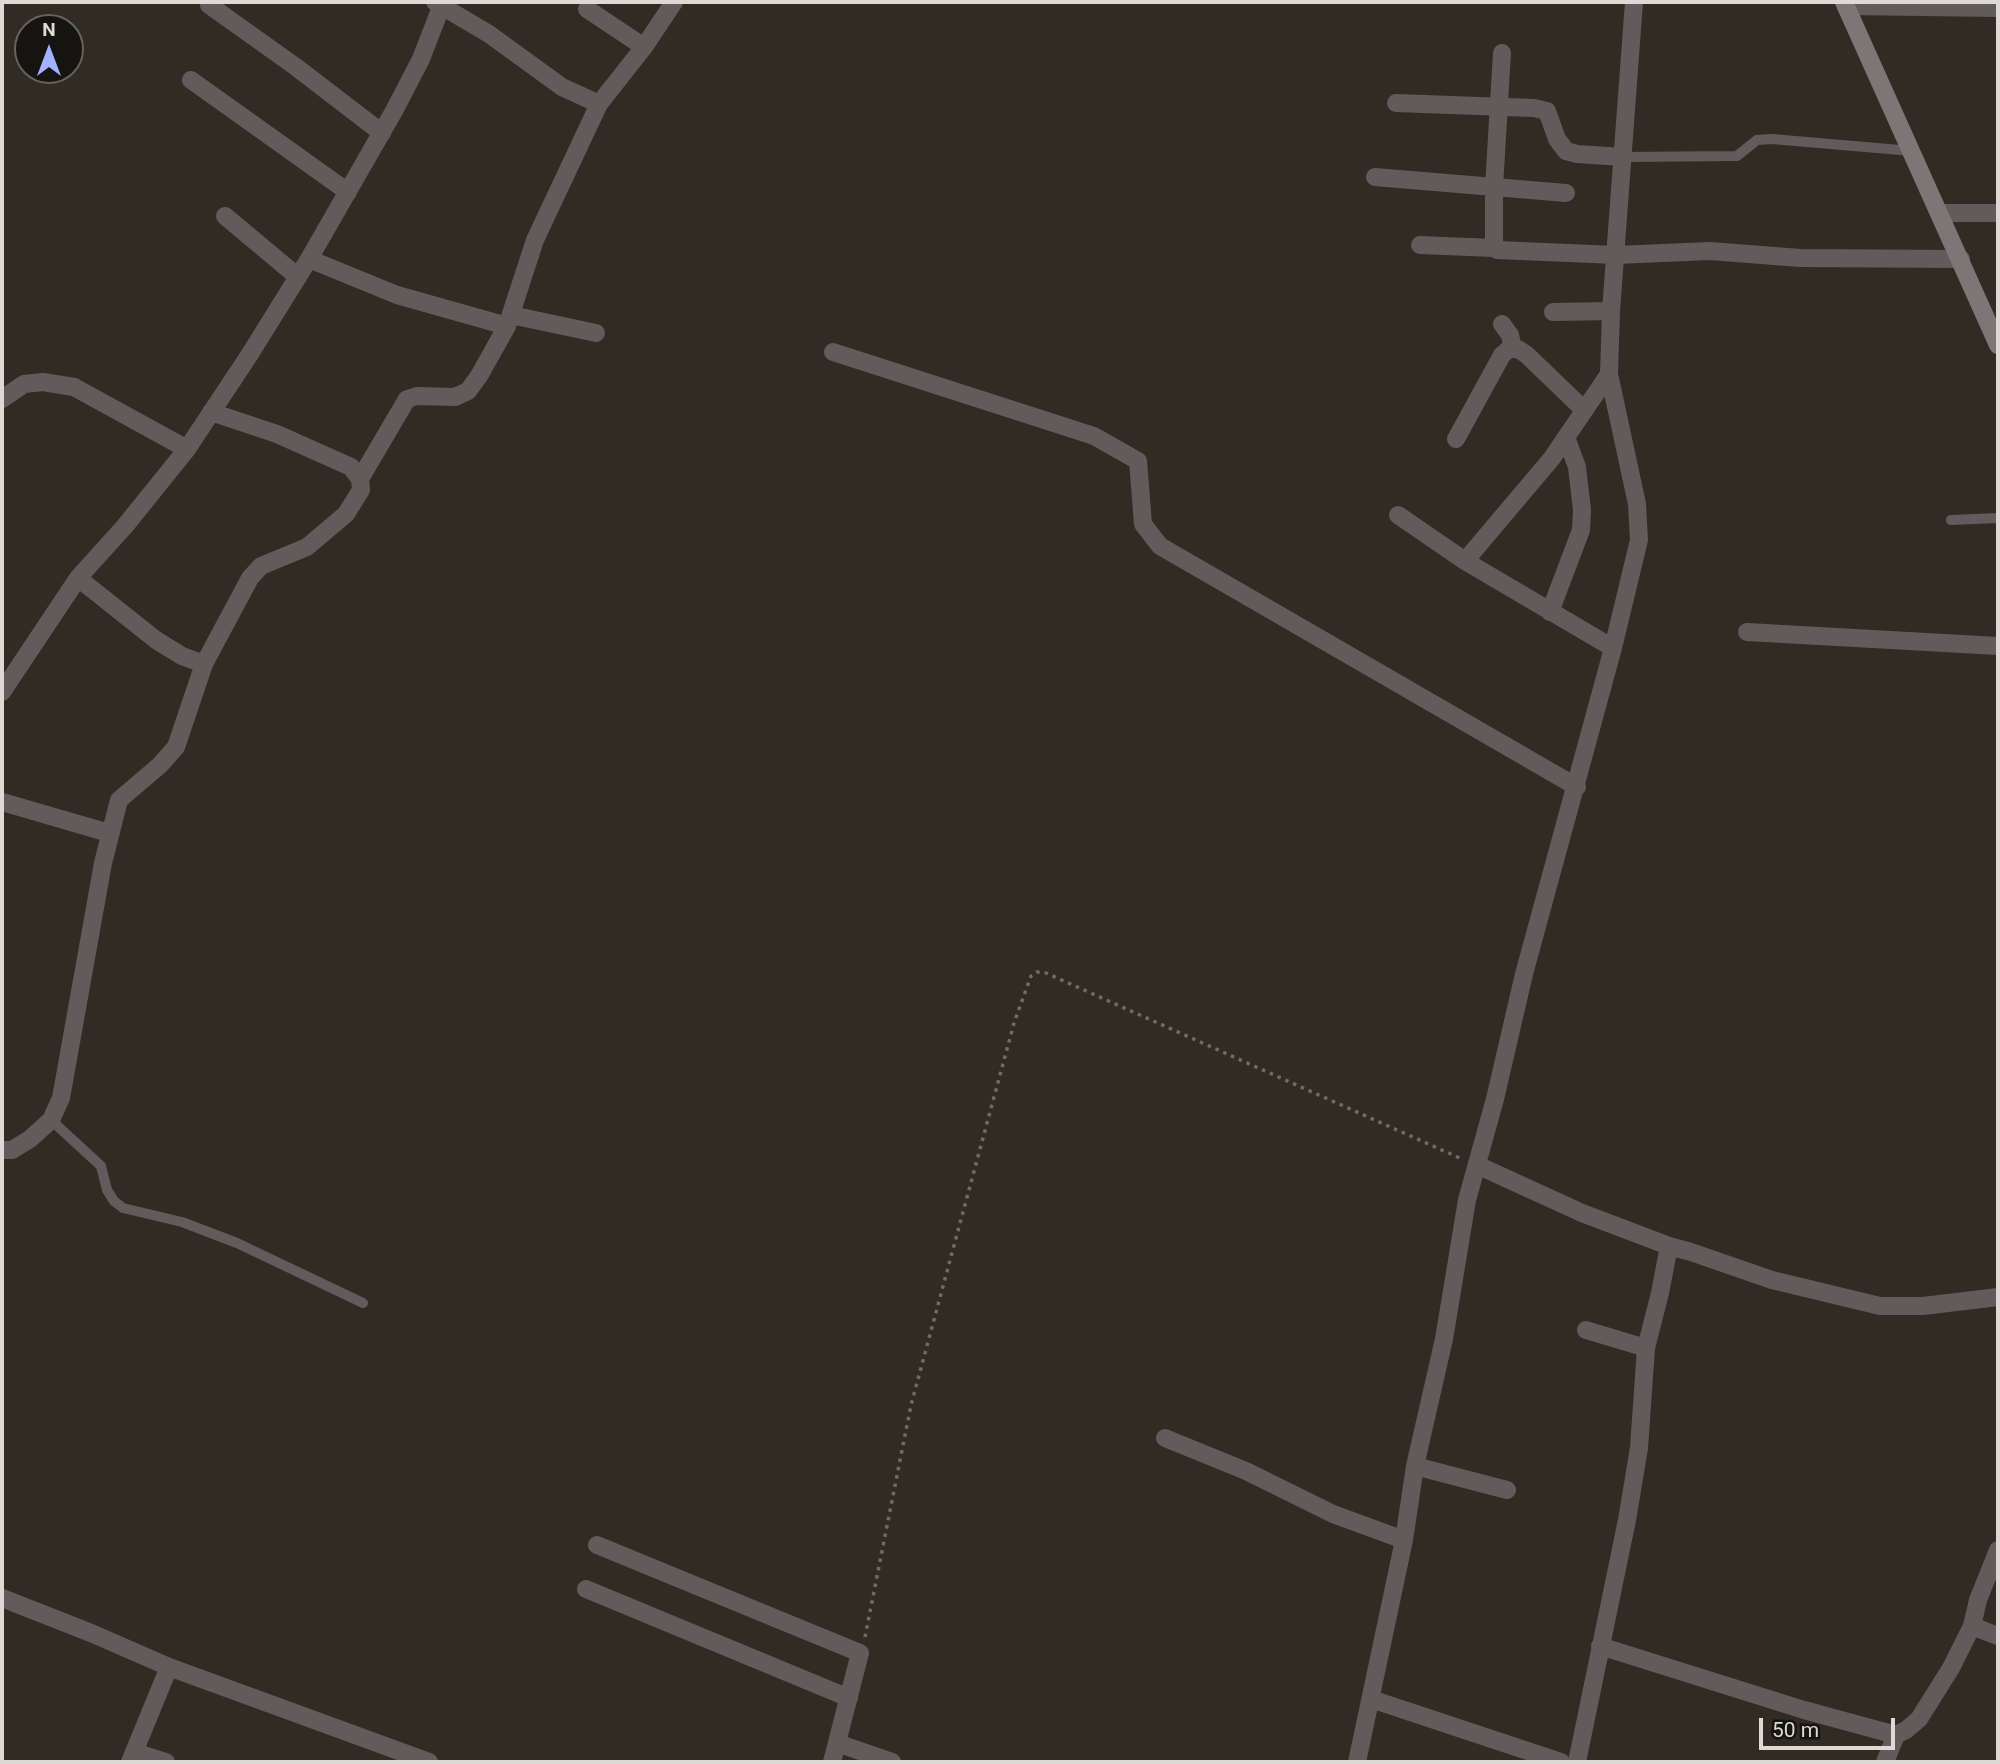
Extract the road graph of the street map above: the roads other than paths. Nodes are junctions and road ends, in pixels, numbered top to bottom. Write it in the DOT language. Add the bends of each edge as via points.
graph roads {
  1 [pos="674,2"];
  2 [pos="1634,2"];
  3 [pos="440,3"];
  4 [pos="1845,4"];
  5 [pos="209,5"];
  6 [pos="1998,8"];
  7 [pos="587,9"];
  8 [pos="644,47"];
  9 [pos="1502,53"];
  10 [pos="191,80"];
  11 [pos="1396,103"];
  12 [pos="599,104"];
  13 [pos="1499,106"];
  14 [pos="382,133"];
  15 [pos="1912,151"];
  16 [pos="1623,157"];
  17 [pos="1375,177"];
  18 [pos="1494,187"];
  19 [pos="348,192"];
  20 [pos="1566,193"];
  21 [pos="1940,213"];
  22 [pos="1998,214"];
  23 [pos="225,216"];
  24 [pos="1420,245"];
  25 [pos="1494,248"];
  26 [pos="1616,255"];
  27 [pos="309,259"];
  28 [pos="1961,259"];
  29 [pos="298,277"];
  30 [pos="1611,311"];
  31 [pos="1553,312"];
  32 [pos="509,321"];
  33 [pos="1502,324"];
  34 [pos="596,333"];
  35 [pos="1998,345"];
  36 [pos="1513,349"];
  37 [pos="833,352"];
  38 [pos="1609,374"];
  39 [pos="2,399"];
  40 [pos="1583,409"];
  41 [pos="211,412"];
  42 [pos="1566,437"];
  43 [pos="1456,439"];
  44 [pos="187,449"];
  45 [pos="360,479"];
  46 [pos="1398,515"];
  47 [pos="1998,518"];
  48 [pos="1951,520"];
  49 [pos="1465,561"];
  50 [pos="78,578"];
  51 [pos="1550,612"];
  52 [pos="1746,632"];
  53 [pos="1998,646"];
  54 [pos="1614,648"];
  55 [pos="204,664"];
  56 [pos="2,692"];
  57 [pos="1577,787"];
  58 [pos="2,802"];
  59 [pos="109,833"];
  60 [pos="51,1120"];
  61 [pos="2,1150"];
  62 [pos="1477,1166"];
  63 [pos="1669,1247"];
  64 [pos="1998,1297"];
  65 [pos="363,1303"];
  66 [pos="1587,1330"];
  67 [pos="1646,1348"];
  68 [pos="1166,1437"];
  69 [pos="1415,1466"];
  70 [pos="1507,1490"];
  71 [pos="1404,1540"];
  72 [pos="597,1545"];
  73 [pos="1998,1550"];
  74 [pos="586,1589"];
  75 [pos="2,1598"];
  76 [pos="1972,1626"];
  77 [pos="1998,1636"];
  78 [pos="1600,1646"];
  79 [pos="169,1667"];
  80 [pos="849,1698"];
  81 [pos="1371,1699"];
  82 [pos="1896,1735"];
  83 [pos="836,1743"];
  84 [pos="132,1757"];
  85 [pos="166,1762"];
  86 [pos="429,1762"];
  87 [pos="832,1762"];
  88 [pos="892,1762"];
  89 [pos="1357,1762"];
  90 [pos="1561,1762"];
  91 [pos="1577,1762"];
  92 [pos="1885,1762"];
  1 -- 8 [label="street"];
  2 -- 16 [label="street"];
  3 -- 12 [label="street" via="562,88"];
  3 -- 14 [label="street" via="421,59"];
  4 -- 6 [label="street"];
  4 -- 15 [label="street"];
  5 -- 14 [label="street"];
  7 -- 8 [label="street"];
  8 -- 12 [label="street"];
  9 -- 13 [label="street"];
  10 -- 19 [label="street"];
  11 -- 13 [label="street"];
  12 -- 32 [label="street" via="535,240"];
  13 -- 16 [label="street" via="1547,111 1566,151"];
  13 -- 18 [label="street"];
  14 -- 19 [label="street"];
  15 -- 16 [label="lane" via="1772,139 1757,141 1737,156"];
  15 -- 21 [label="street"];
  16 -- 26 [label="street"];
  17 -- 18 [label="street"];
  18 -- 20 [label="street"];
  18 -- 25 [label="street"];
  19 -- 27 [label="street"];
  21 -- 22 [label="street"];
  21 -- 28 [label="street"];
  23 -- 29 [label="street"];
  24 -- 25 [label="street"];
  25 -- 26 [label="street"];
  26 -- 28 [label="street" via="1710,251 1800,258"];
  26 -- 30 [label="street"];
  27 -- 29 [label="street"];
  27 -- 32 [label="street" via="397,295"];
  28 -- 35 [label="street"];
  29 -- 41 [label="street"];
  30 -- 31 [label="street"];
  30 -- 38 [label="street"];
  32 -- 34 [label="street"];
  32 -- 45 [label="street" via="468,391 455,397 407,399"];
  33 -- 36 [label="street"];
  36 -- 40 [label="street" via="1527,355"];
  36 -- 43 [label="street" via="1502,355"];
  37 -- 57 [label="street" via="1094,436 1138,461 1143,523 1160,546"];
  38 -- 40 [label="street"];
  38 -- 54 [label="street" via="1639,522 1639,540"];
  39 -- 44 [label="street" via="24,384 74,387"];
  40 -- 42 [label="street"];
  41 -- 44 [label="street"];
  41 -- 45 [label="street" via="277,434 351,467"];
  42 -- 49 [label="street"];
  42 -- 51 [label="street" via="1577,467 1581,530"];
  44 -- 50 [label="street"];
  45 -- 55 [label="street" via="361,491 346,514 307,547 261,566 250,578"];
  46 -- 49 [label="street"];
  47 -- 48 [label="lane"];
  49 -- 51 [label="street"];
  50 -- 55 [label="street" via="156,640"];
  50 -- 56 [label="street"];
  51 -- 54 [label="street"];
  52 -- 53 [label="street"];
  54 -- 57 [label="street"];
  55 -- 59 [label="street" via="176,747 119,800"];
  57 -- 62 [label="street" via="1524,974"];
  58 -- 59 [label="street"];
  59 -- 60 [label="street" via="69,1061"];
  60 -- 61 [label="street" via="30,1139 12,1150"];
  60 -- 65 [label="lane" via="101,1166 107,1190 123,1208 237,1242"];
  62 -- 63 [label="street"];
  62 -- 69 [label="street"];
  63 -- 64 [label="street" via="1772,1280 1880,1306"];
  63 -- 67 [label="street"];
  66 -- 67 [label="street"];
  67 -- 78 [label="street" via="1639,1448"];
  68 -- 71 [label="street" via="1333,1514"];
  69 -- 70 [label="street"];
  69 -- 71 [label="street"];
  71 -- 81 [label="street"];
  72 -- 80 [label="street" via="860,1653"];
  73 -- 76 [label="street"];
  74 -- 80 [label="street"];
  75 -- 79 [label="street"];
  76 -- 77 [label="street"];
  76 -- 82 [label="street" via="1919,1719"];
  78 -- 82 [label="street"];
  78 -- 91 [label="street"];
  79 -- 84 [label="street"];
  79 -- 86 [label="street"];
  80 -- 83 [label="street"];
  81 -- 89 [label="street"];
  81 -- 90 [label="street"];
  82 -- 92 [label="street"];
  83 -- 87 [label="street"];
  83 -- 88 [label="street"];
  84 -- 85 [label="street"];
}
